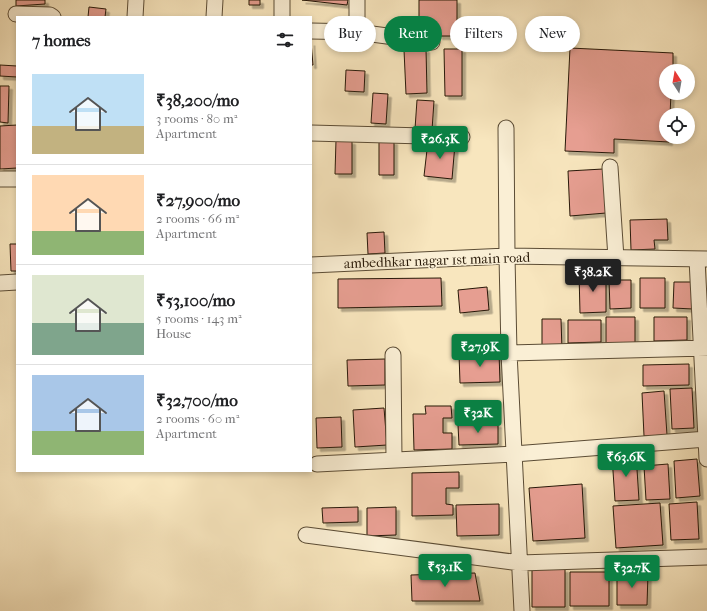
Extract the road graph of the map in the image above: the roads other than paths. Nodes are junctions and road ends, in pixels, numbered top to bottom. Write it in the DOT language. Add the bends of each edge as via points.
graph roads {
  1 [pos="136,0"];
  2 [pos="215,0"];
  3 [pos="282,0"];
  4 [pos="357,0"];
  5 [pos="16,14"];
  6 [pos="52,16"];
  7 [pos="135,16"];
  8 [pos="214,16"];
  9 [pos="282,16"];
  10 [pos="357,16"];
  11 [pos="312,31"];
  12 [pos="324,31"];
  13 [pos="506,128"];
  14 [pos="312,133"];
  15 [pos="462,137"];
  16 [pos="610,168"];
  17 [pos="0,179"];
  18 [pos="16,179"];
  19 [pos="506,256"];
  20 [pos="616,258"];
  21 [pos="702,259"];
  22 [pos="312,265"];
  23 [pos="16,282"];
  24 [pos="0,283"];
  25 [pos="704,348"];
  26 [pos="509,353"];
  27 [pos="393,355"];
  28 [pos="706,439"];
  29 [pos="514,454"];
  30 [pos="707,459"];
  31 [pos="394,460"];
  32 [pos="317,464"];
  33 [pos="306,535"];
  34 [pos="707,557"];
  35 [pos="520,563"];
  36 [pos="522,611"];
  1 -- 7 [label="street"];
  2 -- 8 [label="street"];
  3 -- 9 [label="street"];
  4 -- 10 [label="street"];
  5 -- 6 [label="street"];
  11 -- 12 [label="street"];
  13 -- 19 [label="street"];
  14 -- 15 [label="street"];
  16 -- 20 [label="street"];
  17 -- 18 [label="street"];
  19 -- 20 [label="street, ambedhkar nagar 1st main road"];
  19 -- 22 [label="street, ambedhkar nagar 1st main road"];
  19 -- 26 [label="street"];
  20 -- 21 [label="street, ambedhkar nagar 1st main road"];
  21 -- 25 [label="street"];
  23 -- 24 [label="street"];
  25 -- 26 [label="street"];
  25 -- 28 [label="street"];
  26 -- 29 [label="street"];
  27 -- 31 [label="street"];
  28 -- 29 [label="street"];
  28 -- 30 [label="street"];
  29 -- 31 [label="street"];
  29 -- 35 [label="street"];
  31 -- 32 [label="street"];
  33 -- 35 [label="street"];
  34 -- 35 [label="street"];
  35 -- 36 [label="street"];
}
